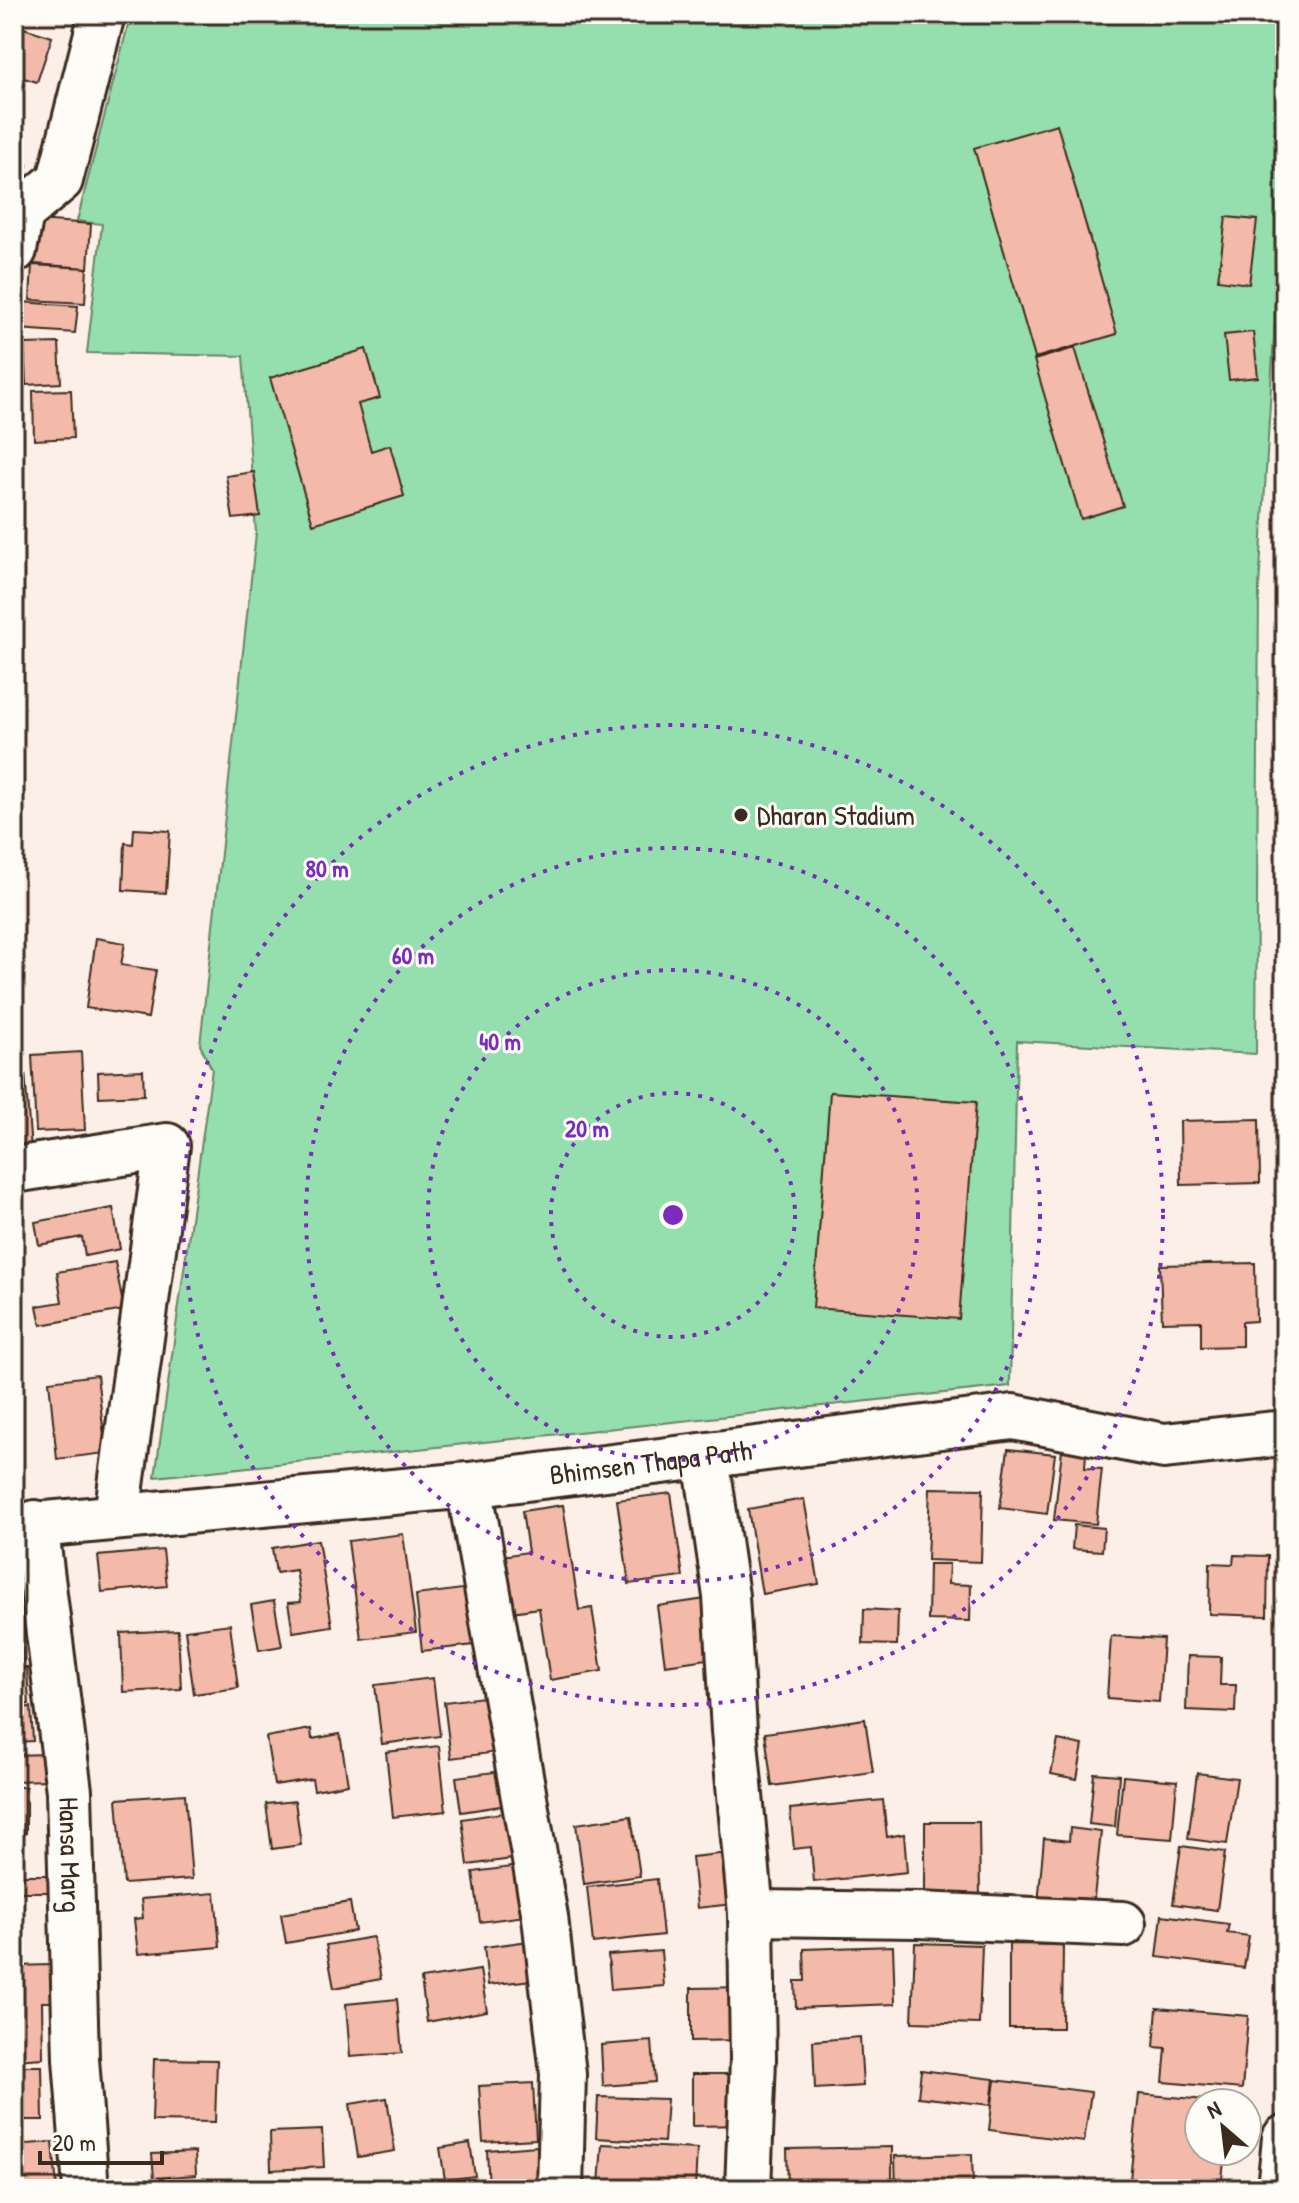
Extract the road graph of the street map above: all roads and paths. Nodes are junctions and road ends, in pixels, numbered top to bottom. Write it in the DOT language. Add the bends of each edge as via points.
graph roads {
  1 [pos="102,14"];
  2 [pos="14,250"];
  3 [pos="14,1170"];
  4 [pos="1285,1433"];
  5 [pos="706,1458"];
  6 [pos="469,1485"];
  7 [pos="117,1515"];
  8 [pos="24,1525"];
  9 [pos="751,1913"];
  10 [pos="1123,1924"];
  11 [pos="1285,2138"];
  12 [pos="86,2189"];
  13 [pos="560,2189"];
  14 [pos="748,2189"];
  15 [pos="1280,2189"];
  1 -- 2 [label="street" via="60,180 21,213"];
  3 -- 7 [label="street" via="167,1146"];
  4 -- 5 [label="street, Bhimsen Thapa Path" via="1164,1446 1013,1417"];
  5 -- 6 [label="street, Bhimsen Thapa Path"];
  5 -- 9 [label="street" via="726,1596"];
  6 -- 7 [label="street, Bhimsen Thapa Path"];
  6 -- 13 [label="street" via="545,1917 563,2074"];
  7 -- 8 [label="street, Bhimsen Thapa Path"];
  8 -- 12 [label="street, Hansa Marg" via="69,1791 76,2059"];
  9 -- 10 [label="street"];
  9 -- 14 [label="street"];
  11 -- 15 [label="street"];
}
